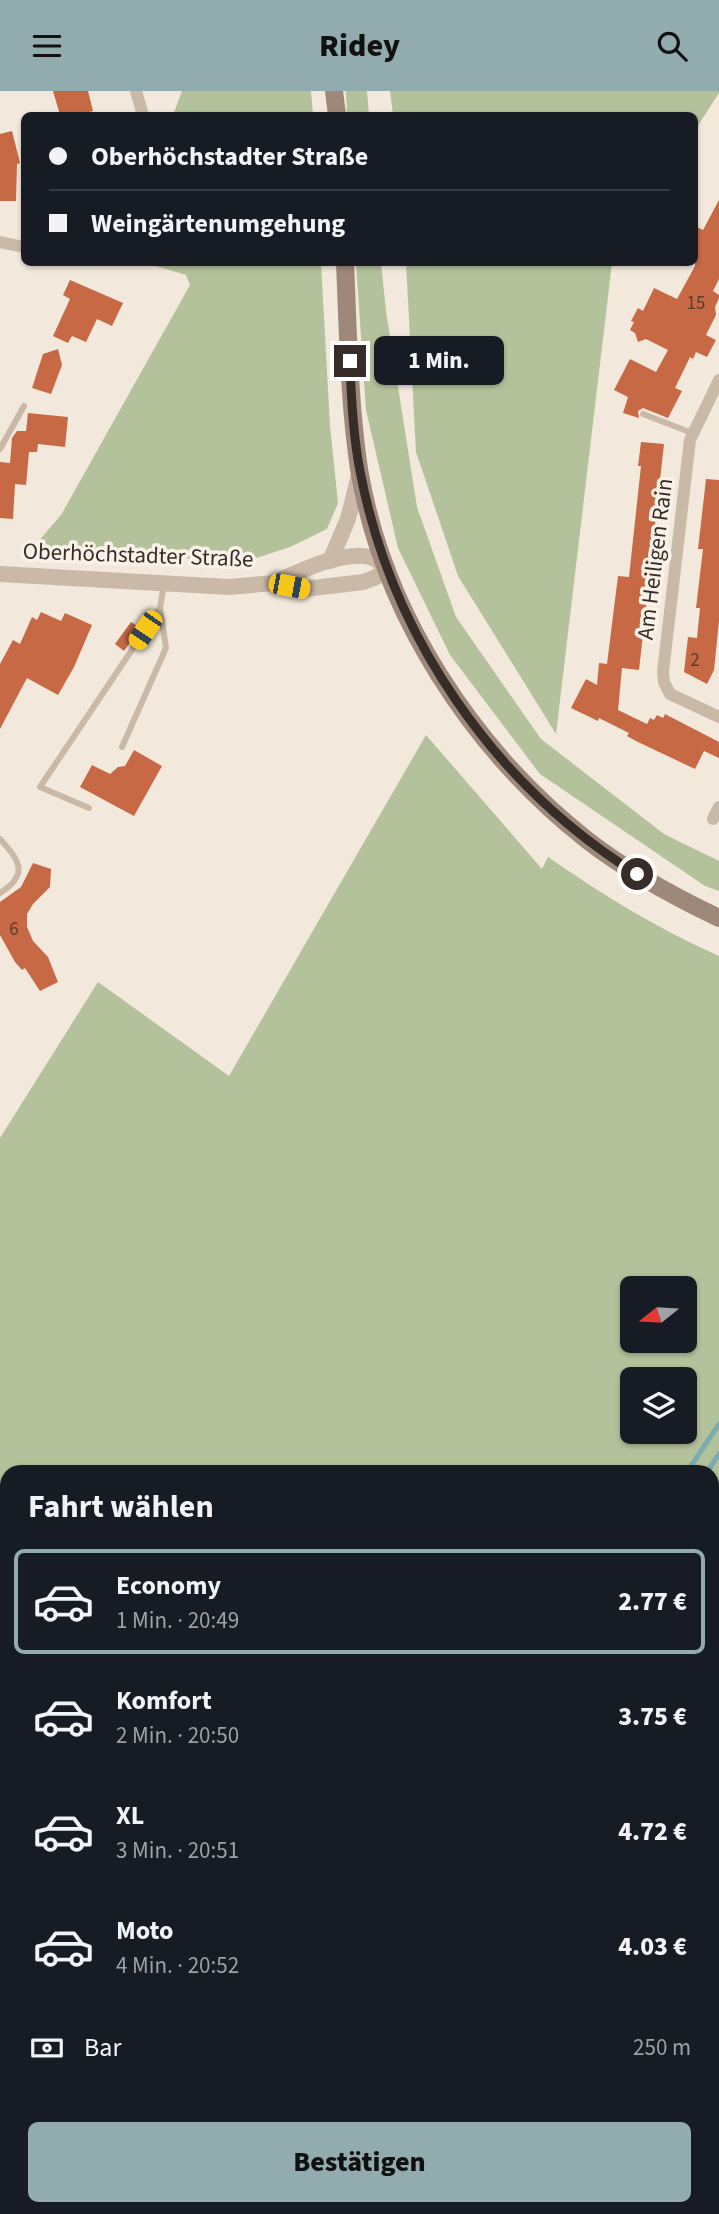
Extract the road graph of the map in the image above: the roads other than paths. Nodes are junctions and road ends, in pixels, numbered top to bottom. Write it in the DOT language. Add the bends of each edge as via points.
graph roads {
  1 [pos="136,91"];
  2 [pos="334,91"];
  3 [pos="141,112"];
  4 [pos="337,112"];
  5 [pos="0,242"];
  6 [pos="21,246"];
  7 [pos="345,266"];
  8 [pos="719,380"];
  9 [pos="24,406"];
  10 [pos="643,414"];
  11 [pos="692,433"];
  12 [pos="0,449"];
  13 [pos="360,471"];
  14 [pos="330,561"];
  15 [pos="388,570"];
  16 [pos="0,574"];
  17 [pos="164,583"];
  18 [pos="274,583"];
  19 [pos="160,608"];
  20 [pos="719,717"];
  21 [pos="122,747"];
  22 [pos="719,807"];
  23 [pos="89,808"];
  24 [pos="713,819"];
  25 [pos="0,839"];
  26 [pos="0,893"];
  27 [pos="719,918"];
  1 -- 3 [label="street"];
  2 -- 4 [label="main road"];
  5 -- 6 [label="street"];
  7 -- 13 [label="main road" via="352,414"];
  8 -- 11 [label="street, Am Heiligen Rain"];
  9 -- 12 [label="lane"];
  10 -- 11 [label="lane"];
  11 -- 20 [label="street, Am Heiligen Rain" via="663,672 670,694"];
  13 -- 14 [label="street" via="348,519"];
  13 -- 15 [label="main road"];
  14 -- 15 [label="street, Oberhöchstadter Straße" via="370,557"];
  14 -- 18 [label="street, Oberhöchstadter Straße"];
  15 -- 18 [label="street, Oberhöchstadter Straße" via="353,584 304,589"];
  15 -- 27 [label="main road" via="445,685 525,785 624,866"];
  16 -- 17 [label="street, Oberhöchstadter Straße"];
  17 -- 18 [label="street, Oberhöchstadter Straße" via="229,587"];
  17 -- 19 [label="lane"];
  19 -- 21 [label="lane" via="166,648"];
  19 -- 23 [label="lane" via="40,787"];
  22 -- 24 [label="street"];
  25 -- 26 [label="lane" via="14,855 19,870"];
}
